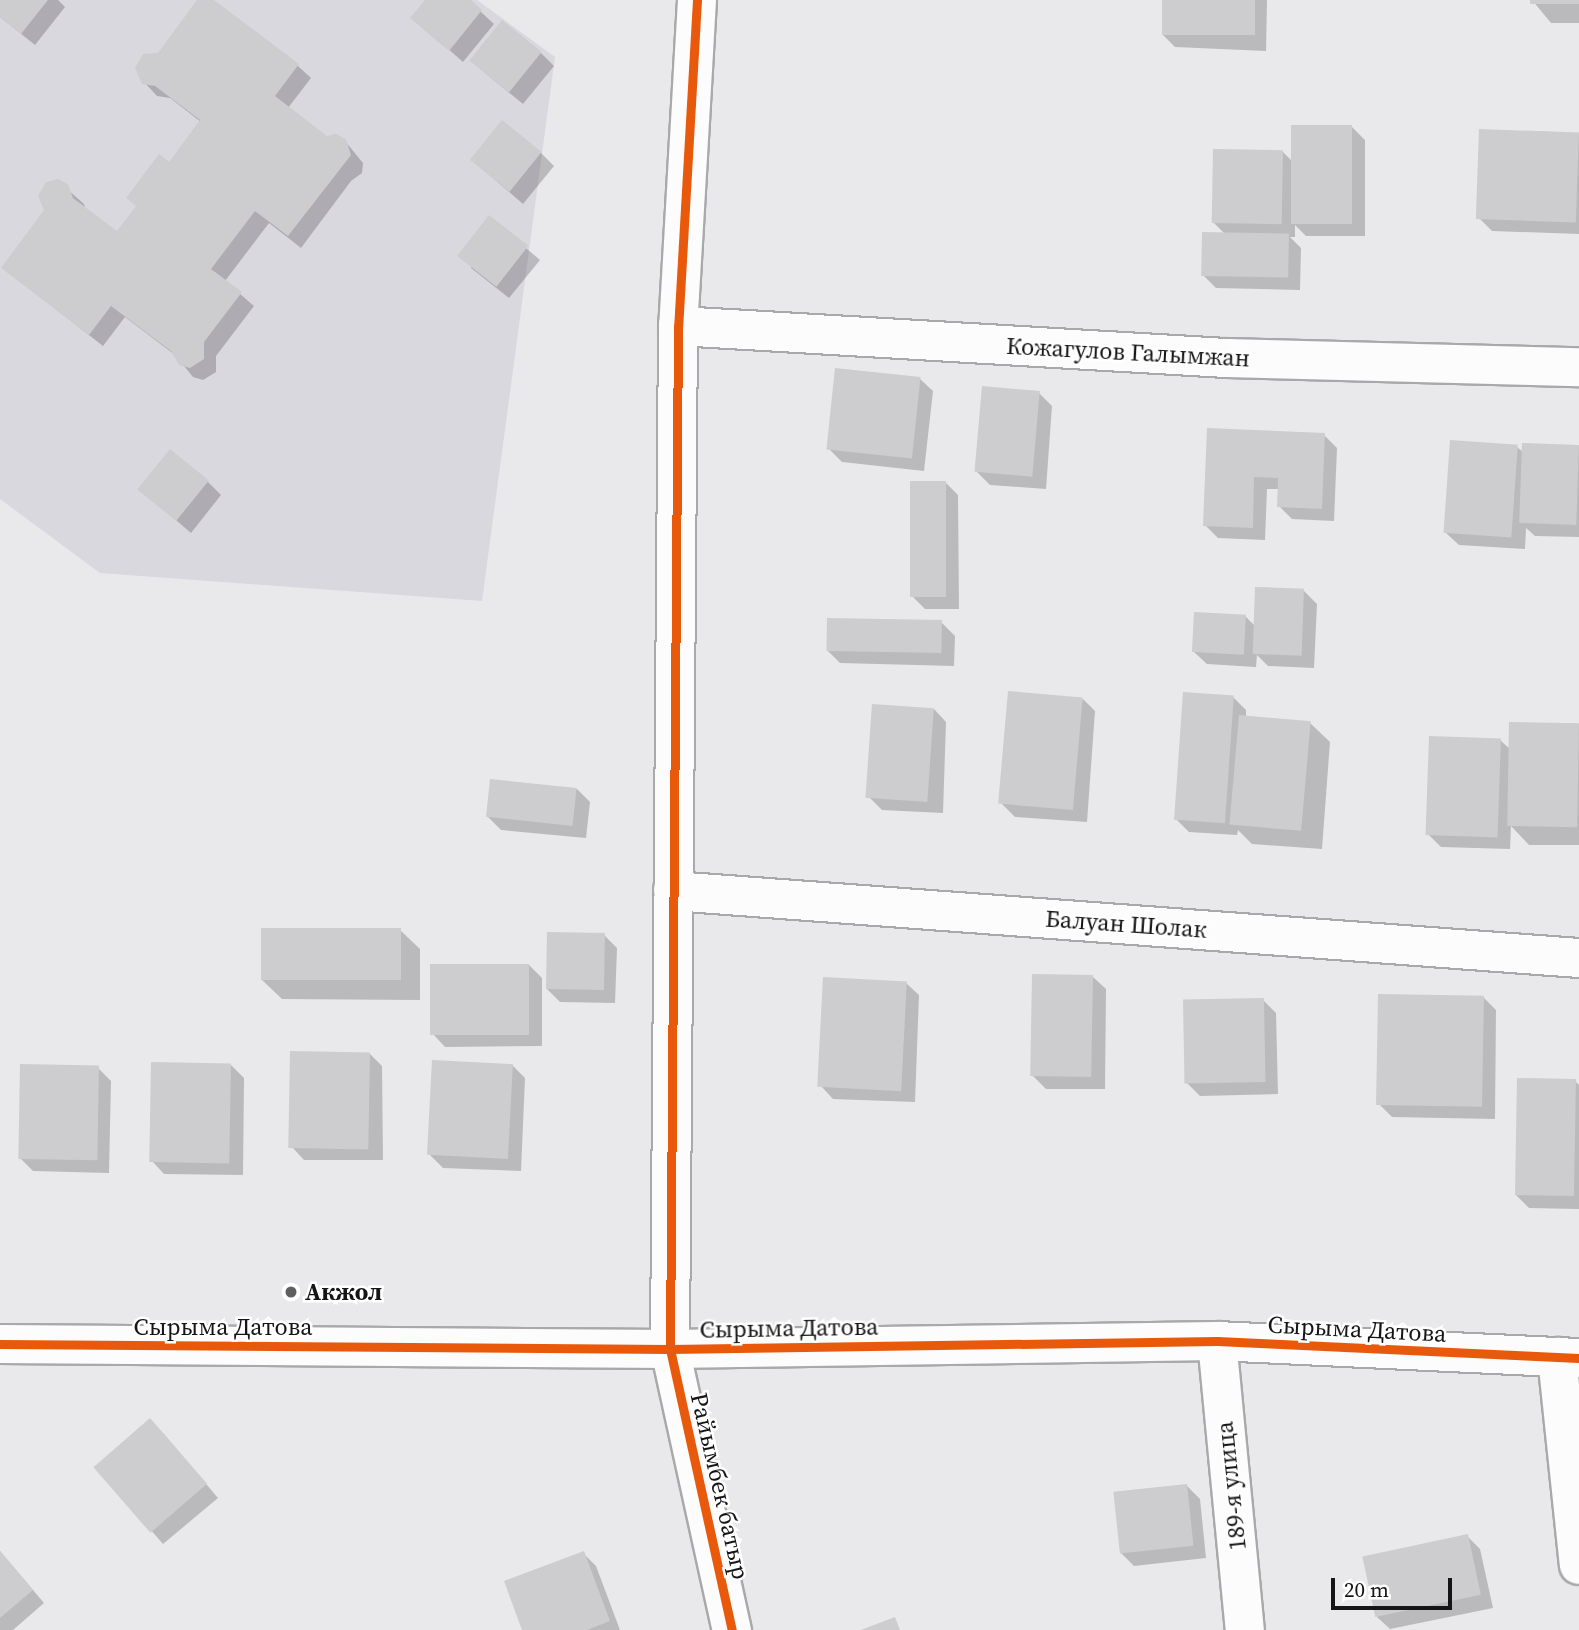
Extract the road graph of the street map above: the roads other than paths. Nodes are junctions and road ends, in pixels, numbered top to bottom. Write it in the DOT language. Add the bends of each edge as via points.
graph roads {
  1 [pos="697,0"];
  2 [pos="678,326"];
  3 [pos="1579,367"];
  4 [pos="673,891"];
  5 [pos="1579,958"];
  6 [pos="1217,1341"];
  7 [pos="0,1344"];
  8 [pos="670,1349"];
  9 [pos="1568,1357"];
  10 [pos="1579,1565"];
  11 [pos="732,1630"];
  12 [pos="1245,1630"];
  1 -- 2 [label="street, Райымбек батыр"];
  2 -- 3 [label="street, Кожагулов Галымжан" via="1227,358"];
  2 -- 4 [label="street, Райымбек батыр"];
  4 -- 5 [label="street, Балуан Шолак"];
  4 -- 8 [label="street, Райымбек батыр"];
  6 -- 8 [label="street, Сырыма Датова"];
  6 -- 9 [label="street, Сырыма Датова"];
  6 -- 12 [label="street, 189-я улица"];
  7 -- 8 [label="street, Сырыма Датова"];
  8 -- 11 [label="street, Райымбек батыр"];
  9 -- 10 [label="street"];
}
